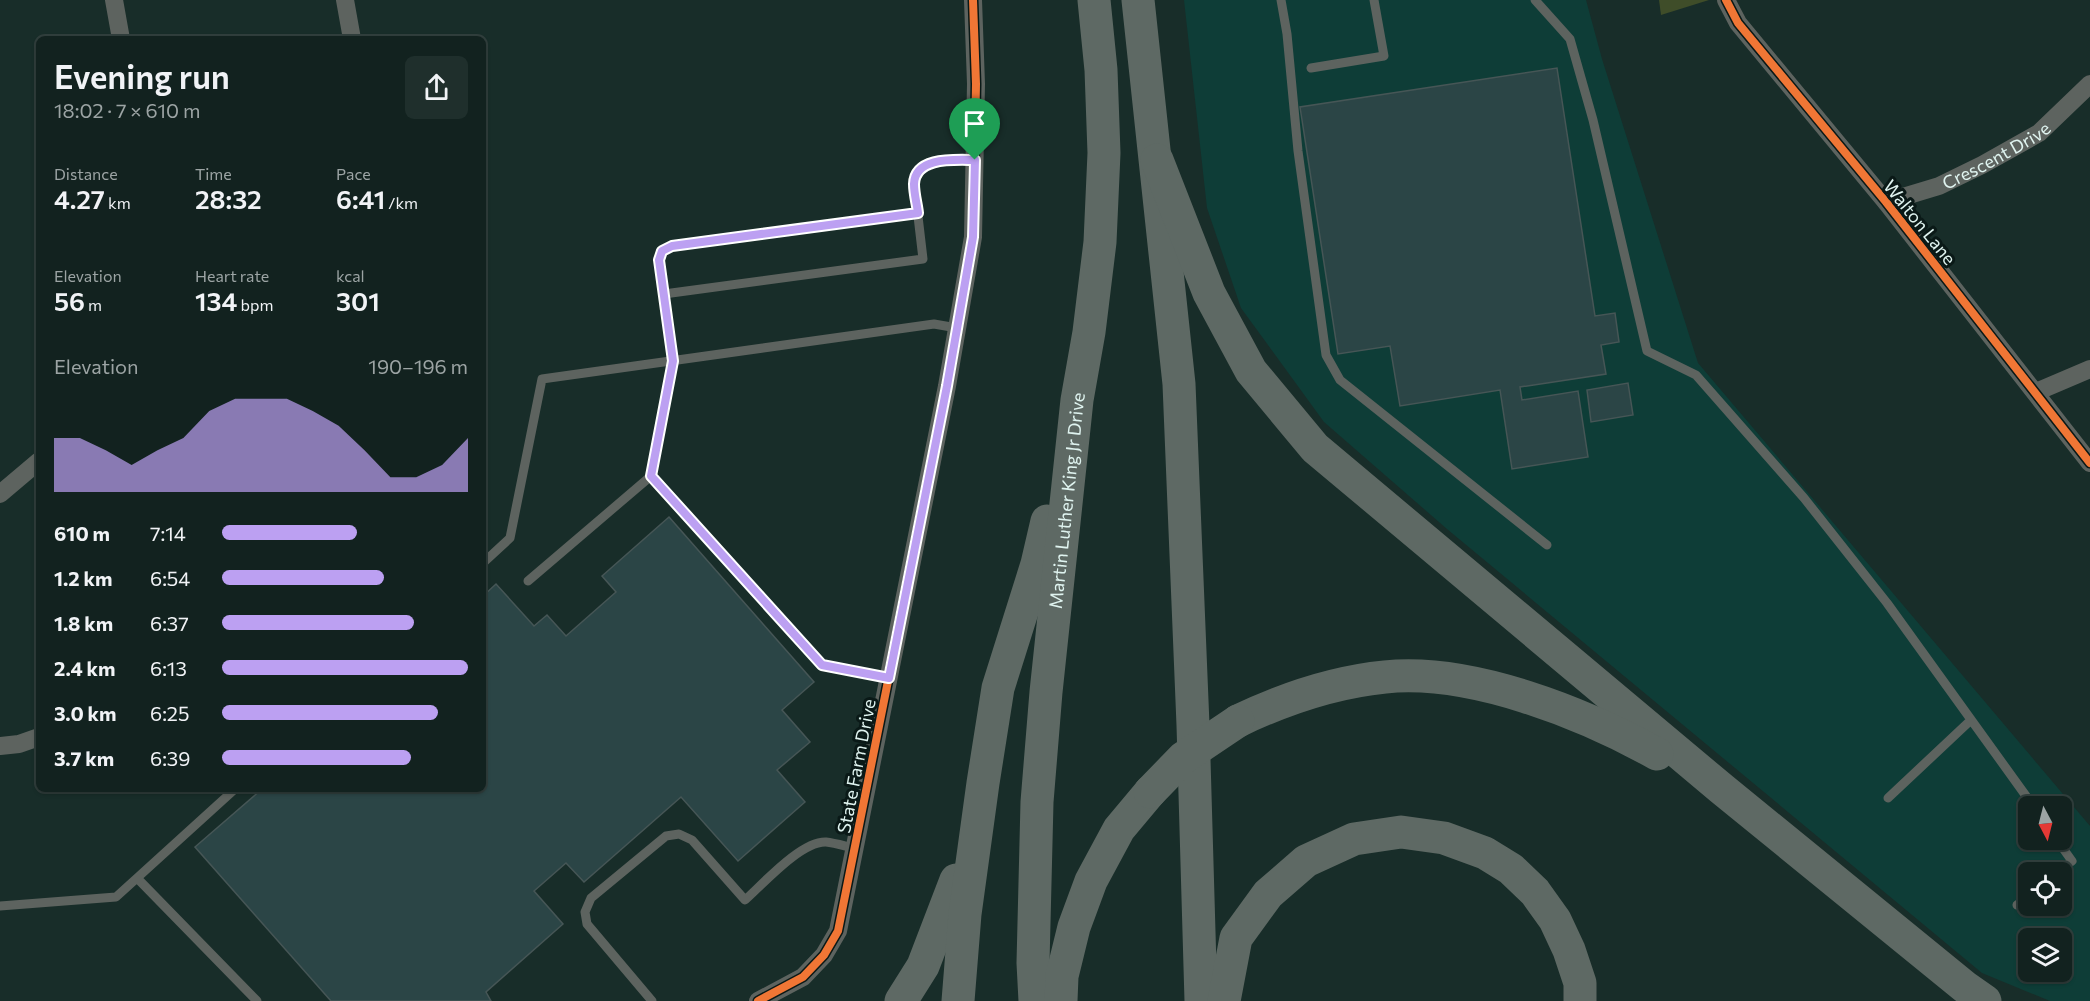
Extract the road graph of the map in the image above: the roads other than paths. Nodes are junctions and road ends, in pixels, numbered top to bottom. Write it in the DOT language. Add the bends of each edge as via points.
graph roads {
  1 [pos="114,0"];
  2 [pos="345,0"];
  3 [pos="973,0"];
  4 [pos="1094,0"];
  5 [pos="1281,0"];
  6 [pos="1374,0"];
  7 [pos="1535,0"];
  8 [pos="1726,0"];
  9 [pos="1137,6"];
  10 [pos="120,36"];
  11 [pos="351,36"];
  12 [pos="1311,68"];
  13 [pos="2090,84"];
  14 [pos="975,160"];
  15 [pos="1156,160"];
  16 [pos="1886,202"];
  17 [pos="918,213"];
  18 [pos="664,294"];
  19 [pos="957,328"];
  20 [pos="673,361"];
  21 [pos="2090,369"];
  22 [pos="2036,392"];
  23 [pos="1077,400"];
  24 [pos="2090,463"];
  25 [pos="36,464"];
  26 [pos="651,476"];
  27 [pos="0,494"];
  28 [pos="1547,545"];
  29 [pos="486,560"];
  30 [pos="528,582"];
  31 [pos="889,678"];
  32 [pos="1971,720"];
  33 [pos="36,738"];
  34 [pos="0,746"];
  35 [pos="982,783"];
  36 [pos="1722,789"];
  37 [pos="232,792"];
  38 [pos="2026,796"];
  39 [pos="1888,798"];
  40 [pos="854,848"];
  41 [pos="2064,850"];
  42 [pos="2071,862"];
  43 [pos="137,878"];
  44 [pos="0,906"];
  45 [pos="257,1001"];
  46 [pos="652,1001"];
  47 [pos="758,1001"];
  48 [pos="901,1001"];
  49 [pos="958,1001"];
  50 [pos="1035,1001"];
  51 [pos="1061,1001"];
  52 [pos="1201,1001"];
  53 [pos="1224,1001"];
  54 [pos="1580,1001"];
  55 [pos="1985,1001"];
  1 -- 10 [label="street"];
  2 -- 11 [label="street"];
  3 -- 14 [label="street, State Farm Drive"];
  4 -- 23 [label="highway, Martin Luther King Jr Drive" via="1104,153 1100,242"];
  5 -- 28 [label="lane" via="1326,355 1340,380"];
  6 -- 12 [label="lane" via="1384,56"];
  7 -- 32 [label="lane" via="1570,39 1647,351 1696,375 1811,507 1887,603"];
  8 -- 16 [label="street, Walton Lane" via="1738,23"];
  9 -- 15 [label="highway"];
  13 -- 16 [label="street, Crescent Drive" via="2039,133 1939,186"];
  14 -- 17 [label="lane" via="937,161 922,168 914,182"];
  14 -- 19 [label="street, State Farm Drive" via="973,237"];
  15 -- 36 [label="highway" via="1209,293 1251,372 1315,448"];
  15 -- 52 [label="highway" via="1179,384"];
  16 -- 22 [label="street, Walton Lane"];
  17 -- 18 [label="lane" via="672,246 662,251 659,260"];
  17 -- 18 [label="lane" via="923,259"];
  18 -- 20 [label="lane"];
  19 -- 20 [label="lane" via="934,324"];
  19 -- 31 [label="street, State Farm Drive"];
  20 -- 26 [label="lane"];
  20 -- 29 [label="lane" via="543,380 510,538"];
  21 -- 22 [label="street"];
  22 -- 24 [label="street, Walton Lane"];
  23 -- 35 [label="highway" via="1037,564 998,688"];
  23 -- 50 [label="highway, Martin Luther King Jr Drive" via="1037,802"];
  25 -- 27 [label="street"];
  26 -- 30 [label="lane"];
  26 -- 31 [label="lane" via="822,665"];
  31 -- 40 [label="street, State Farm Drive"];
  32 -- 38 [label="lane"];
  32 -- 39 [label="lane"];
  33 -- 34 [label="street"];
  35 -- 48 [label="highway" via="950,898 923,966"];
  35 -- 49 [label="highway"];
  36 -- 51 [label="highway, bridge" via="1622,734 1559,707 1481,685 1429,676 1385,677 1294,697 1238,721 1183,758 1119,829 1091,881 1074,927 1062,976"];
  36 -- 55 [label="highway"];
  37 -- 43 [label="lane"];
  40 -- 46 [label="lane" via="825,842 810,845 745,900 692,840 679,834 666,836 591,898 585,912 587,924"];
  40 -- 47 [label="street, State Farm Drive" via="838,931 824,955 803,977"];
  41 -- 42 [label="lane"];
  43 -- 44 [label="lane" via="116,897"];
  43 -- 45 [label="lane"];
  53 -- 54 [label="highway" via="1236,938 1268,894 1306,861 1354,838 1401,832 1444,838 1485,853 1527,884 1555,920 1569,950 1580,983"];
}
